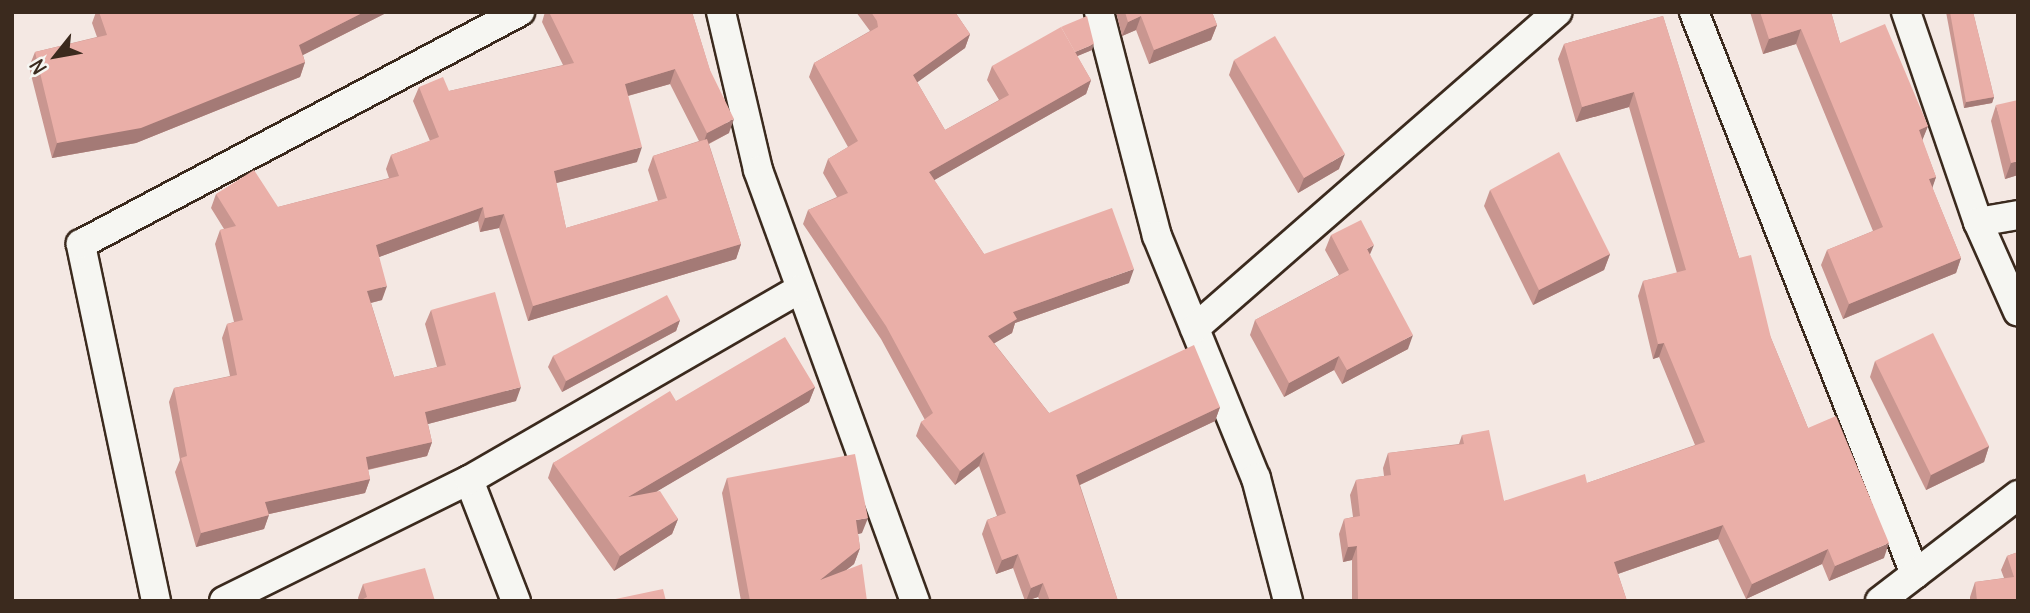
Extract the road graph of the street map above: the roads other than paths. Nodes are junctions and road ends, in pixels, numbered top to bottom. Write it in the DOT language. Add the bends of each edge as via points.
graph roads {
  1 [pos="520,12"];
  2 [pos="720,12"];
  3 [pos="1099,12"];
  4 [pos="1557,12"];
  5 [pos="1694,12"];
  6 [pos="1906,12"];
  7 [pos="2018,215"];
  8 [pos="1978,222"];
  9 [pos="798,290"];
  10 [pos="2018,312"];
  11 [pos="1195,328"];
  12 [pos="469,480"];
  13 [pos="2018,495"];
  14 [pos="1915,574"];
  15 [pos="156,601"];
  16 [pos="224,601"];
  17 [pos="516,601"];
  18 [pos="915,601"];
  19 [pos="1288,601"];
  20 [pos="1880,601"];
  1 -- 15 [label="street" via="81,244"];
  2 -- 9 [label="street" via="758,170"];
  3 -- 11 [label="street" via="1157,236"];
  4 -- 11 [label="street"];
  5 -- 14 [label="street"];
  6 -- 8 [label="street"];
  7 -- 8 [label="street"];
  8 -- 10 [label="street"];
  9 -- 12 [label="street"];
  9 -- 18 [label="street"];
  11 -- 19 [label="street" via="1260,489"];
  12 -- 16 [label="street"];
  12 -- 17 [label="street"];
  13 -- 14 [label="street"];
  14 -- 20 [label="street"];
}
